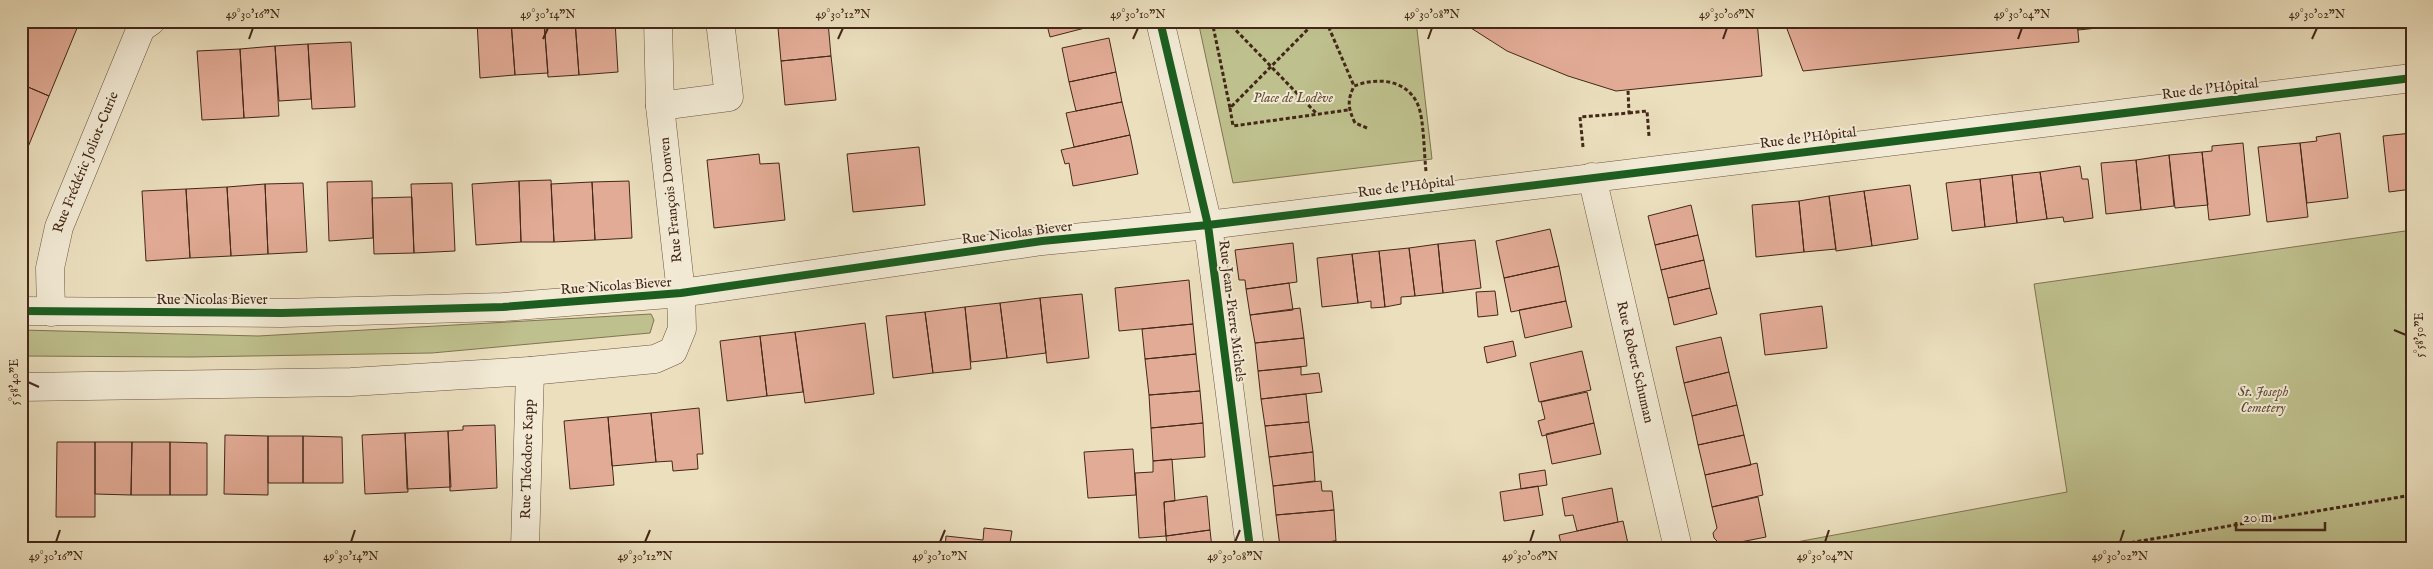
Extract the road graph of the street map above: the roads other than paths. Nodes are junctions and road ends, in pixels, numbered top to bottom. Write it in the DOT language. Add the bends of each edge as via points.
graph roads {
  1 [pos="151,21"];
  2 [pos="658,21"];
  3 [pos="720,21"];
  4 [pos="1160,21"];
  5 [pos="2412,78"];
  6 [pos="660,106"];
  7 [pos="1592,177"];
  8 [pos="1208,225"];
  9 [pos="681,293"];
  10 [pos="21,311"];
  11 [pos="51,312"];
  12 [pos="530,371"];
  13 [pos="21,388"];
  14 [pos="525,548"];
  15 [pos="1250,548"];
  16 [pos="1678,548"];
  1 -- 11 [label="street, Rue Frédéric Joliot-Curie" via="141,28 59,227 50,268"];
  2 -- 6 [label="street, Rue François Donven"];
  3 -- 6 [label="street" via="729,96"];
  4 -- 8 [label="street, Rue Jean-Pierre Michels"];
  5 -- 7 [label="street, Rue de l'Hôpital"];
  6 -- 9 [label="street, Rue François Donven"];
  7 -- 8 [label="street, Rue de l'Hôpital"];
  7 -- 16 [label="street, Rue Robert Schuman"];
  8 -- 9 [label="street, Rue Nicolas Biever" via="1042,241"];
  8 -- 15 [label="street, Rue Jean-Pierre Michels"];
  9 -- 11 [label="street, Rue Nicolas Biever" via="503,307 282,313"];
  9 -- 12 [label="street, Rue Nicolas Biever" via="682,329 673,351 655,359"];
  10 -- 11 [label="street, Rue Nicolas Biever"];
  12 -- 13 [label="street, Rue Nicolas Biever" via="351,382"];
  12 -- 14 [label="street, Rue Théodore Kapp"];
}
